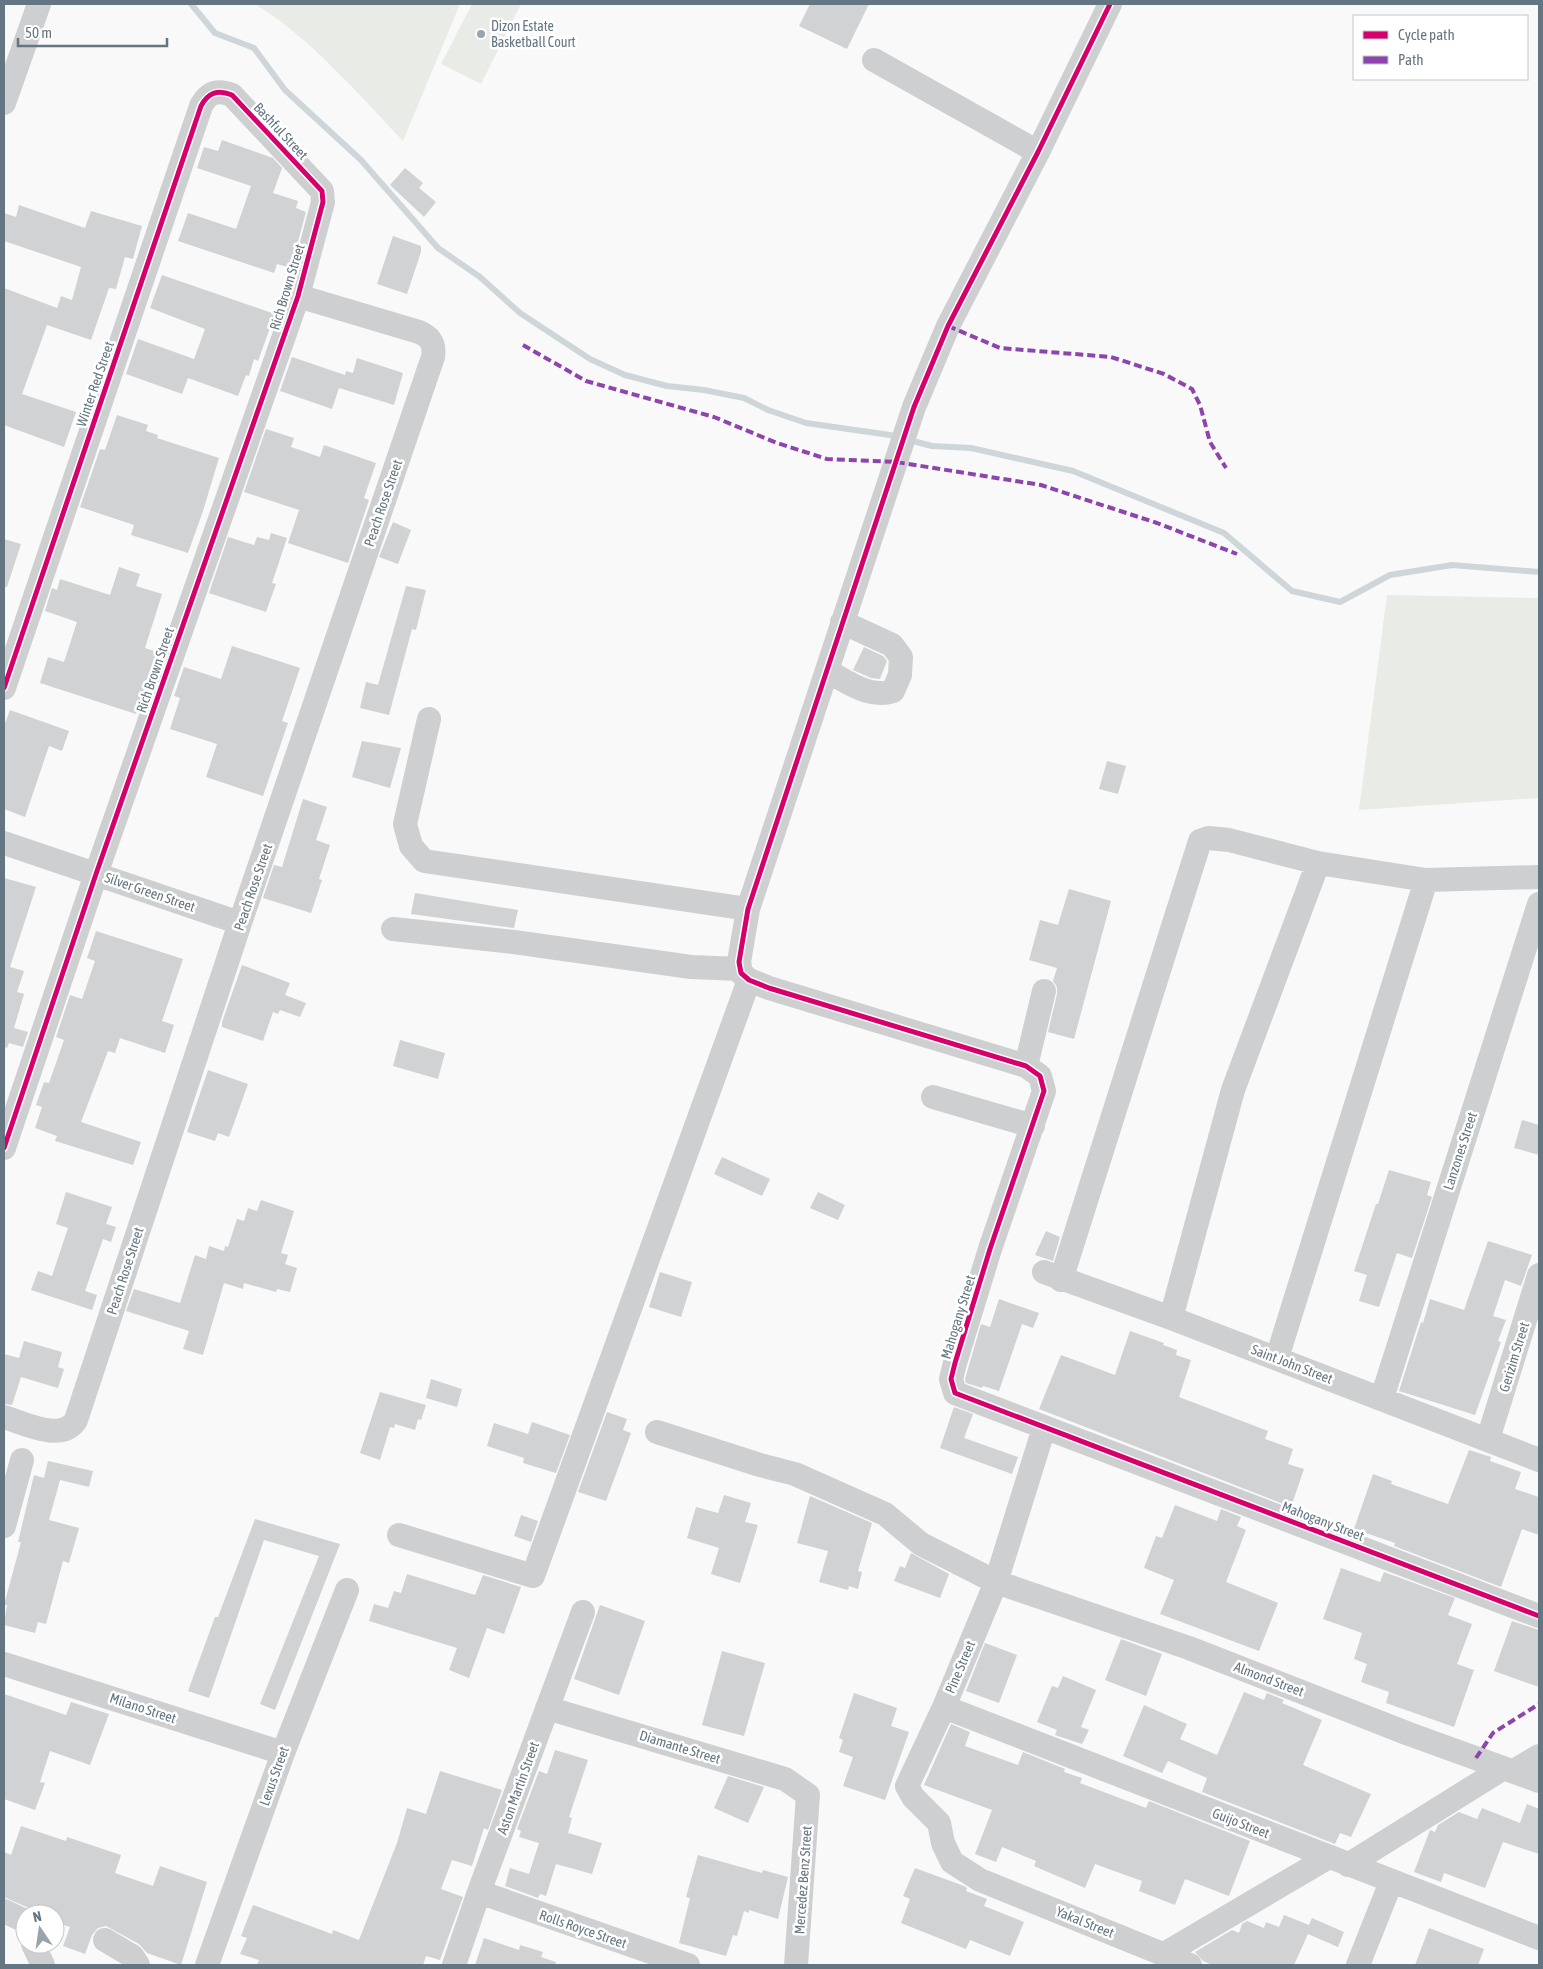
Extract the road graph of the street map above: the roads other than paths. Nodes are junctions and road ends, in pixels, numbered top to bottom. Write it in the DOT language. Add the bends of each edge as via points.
graph roads {
  1 [pos="39,4"];
  2 [pos="1110,4"];
  3 [pos="874,60"];
  4 [pos="214,92"];
  5 [pos="4,104"];
  6 [pos="1038,152"];
  7 [pos="324,198"];
  8 [pos="298,296"];
  9 [pos="842,622"];
  10 [pos="827,671"];
  11 [pos="4,688"];
  12 [pos="429,719"];
  13 [pos="4,843"];
  14 [pos="1318,864"];
  15 [pos="96,874"];
  16 [pos="1539,877"];
  17 [pos="1426,880"];
  18 [pos="1539,904"];
  19 [pos="748,909"];
  20 [pos="240,923"];
  21 [pos="393,929"];
  22 [pos="745,974"];
  23 [pos="1044,991"];
  24 [pos="1026,1066"];
  25 [pos="933,1097"];
  26 [pos="1033,1126"];
  27 [pos="4,1148"];
  28 [pos="1539,1275"];
  29 [pos="1171,1318"];
  30 [pos="1530,1340"];
  31 [pos="1277,1358"];
  32 [pos="1382,1398"];
  33 [pos="4,1417"];
  34 [pos="1044,1428"];
  35 [pos="657,1432"];
  36 [pos="1488,1440"];
  37 [pos="22,1460"];
  38 [pos="1539,1460"];
  39 [pos="4,1526"];
  40 [pos="399,1535"];
  41 [pos="996,1582"];
  42 [pos="347,1590"];
  43 [pos="583,1612"];
  44 [pos="1539,1616"];
  45 [pos="4,1664"];
  46 [pos="944,1707"];
  47 [pos="547,1708"];
  48 [pos="282,1753"];
  49 [pos="1539,1756"];
  50 [pos="1508,1770"];
  51 [pos="1539,1781"];
  52 [pos="808,1795"];
  53 [pos="1338,1861"];
  54 [pos="980,1880"];
  55 [pos="1390,1882"];
  56 [pos="479,1892"];
  57 [pos="1539,1938"];
  58 [pos="105,1940"];
  59 [pos="1164,1954"];
  60 [pos="138,1965"];
  61 [pos="207,1965"];
  62 [pos="454,1965"];
  63 [pos="688,1965"];
  64 [pos="796,1965"];
  65 [pos="1190,1965"];
  66 [pos="1358,1965"];
  1 -- 5 [label="street"];
  2 -- 6 [label="street"];
  3 -- 6 [label="street"];
  4 -- 7 [label="street, Bashful Street" via="232,95 322,191"];
  4 -- 11 [label="street, Winter Red Street" via="201,106"];
  6 -- 9 [label="street" via="948,326 914,407"];
  7 -- 8 [label="street, Rich Brown Street"];
  8 -- 15 [label="street, Rich Brown Street"];
  8 -- 20 [label="street, Peach Rose Street" via="420,332 427,335 434,348"];
  9 -- 10 [label="street"];
  9 -- 10 [label="street" via="892,645 901,657 900,674 893,691 882,695 869,693"];
  10 -- 19 [label="street"];
  12 -- 19 [label="street" via="405,824 411,846 424,861"];
  13 -- 15 [label="street, Silver Green Street"];
  14 -- 17 [label="street"];
  14 -- 29 [label="street" via="1233,1090"];
  14 -- 29 [label="street, Saint John Street" via="1229,840 1209,838 1200,841 1052,1276"];
  15 -- 20 [label="street, Silver Green Street"];
  15 -- 27 [label="street, Rich Brown Street"];
  16 -- 17 [label="street"];
  17 -- 31 [label="street"];
  18 -- 32 [label="street, Lanzones Street"];
  19 -- 22 [label="street"];
  20 -- 33 [label="street, Peach Rose Street" via="76,1420 66,1430 49,1430"];
  21 -- 22 [label="street"];
  22 -- 24 [label="street"];
  22 -- 40 [label="street" via="533,1576"];
  23 -- 24 [label="street"];
  24 -- 26 [label="street, Mahogany Street" via="1040,1076 1044,1092"];
  25 -- 26 [label="street"];
  26 -- 34 [label="street, Mahogany Street" via="990,1249 951,1379 955,1393"];
  28 -- 30 [label="street, Gerizim Street"];
  29 -- 31 [label="street, Saint John Street"];
  30 -- 36 [label="street, Gerizim Street"];
  31 -- 32 [label="street, Saint John Street"];
  32 -- 36 [label="street, Saint John Street"];
  34 -- 41 [label="street, Pine Street"];
  34 -- 44 [label="street, Mahogany Street"];
  35 -- 41 [label="street, Almond Street" via="795,1474 885,1514 921,1544"];
  36 -- 38 [label="street, Saint John Street"];
  37 -- 39 [label="street"];
  41 -- 46 [label="street, Pine Street"];
  41 -- 50 [label="street, Almond Street" via="1189,1648"];
  42 -- 48 [label="street, Lexus Street"];
  43 -- 47 [label="street, Aston Martin Street"];
  45 -- 48 [label="street, Milano Street"];
  46 -- 53 [label="street, Guijo Street"];
  46 -- 54 [label="street, Pine Street" via="907,1786 939,1823 943,1843 952,1862"];
  47 -- 52 [label="street, Diamante Street" via="785,1779"];
  47 -- 56 [label="street, Aston Martin Street"];
  48 -- 61 [label="street, Lexus Street"];
  49 -- 50 [label="street"];
  50 -- 51 [label="street, Almond Street"];
  50 -- 53 [label="street"];
  52 -- 64 [label="street, Mercedez Benz Street"];
  53 -- 55 [label="street, Guijo Street"];
  53 -- 59 [label="street"];
  54 -- 59 [label="street, Yakal Street"];
  55 -- 57 [label="street, Guijo Street"];
  55 -- 66 [label="street"];
  56 -- 62 [label="street, Aston Martin Street"];
  56 -- 63 [label="street, Rolls Royce Street"];
  58 -- 60 [label="street" via="132,1956"];
  59 -- 65 [label="street, Yakal Street"];
}
